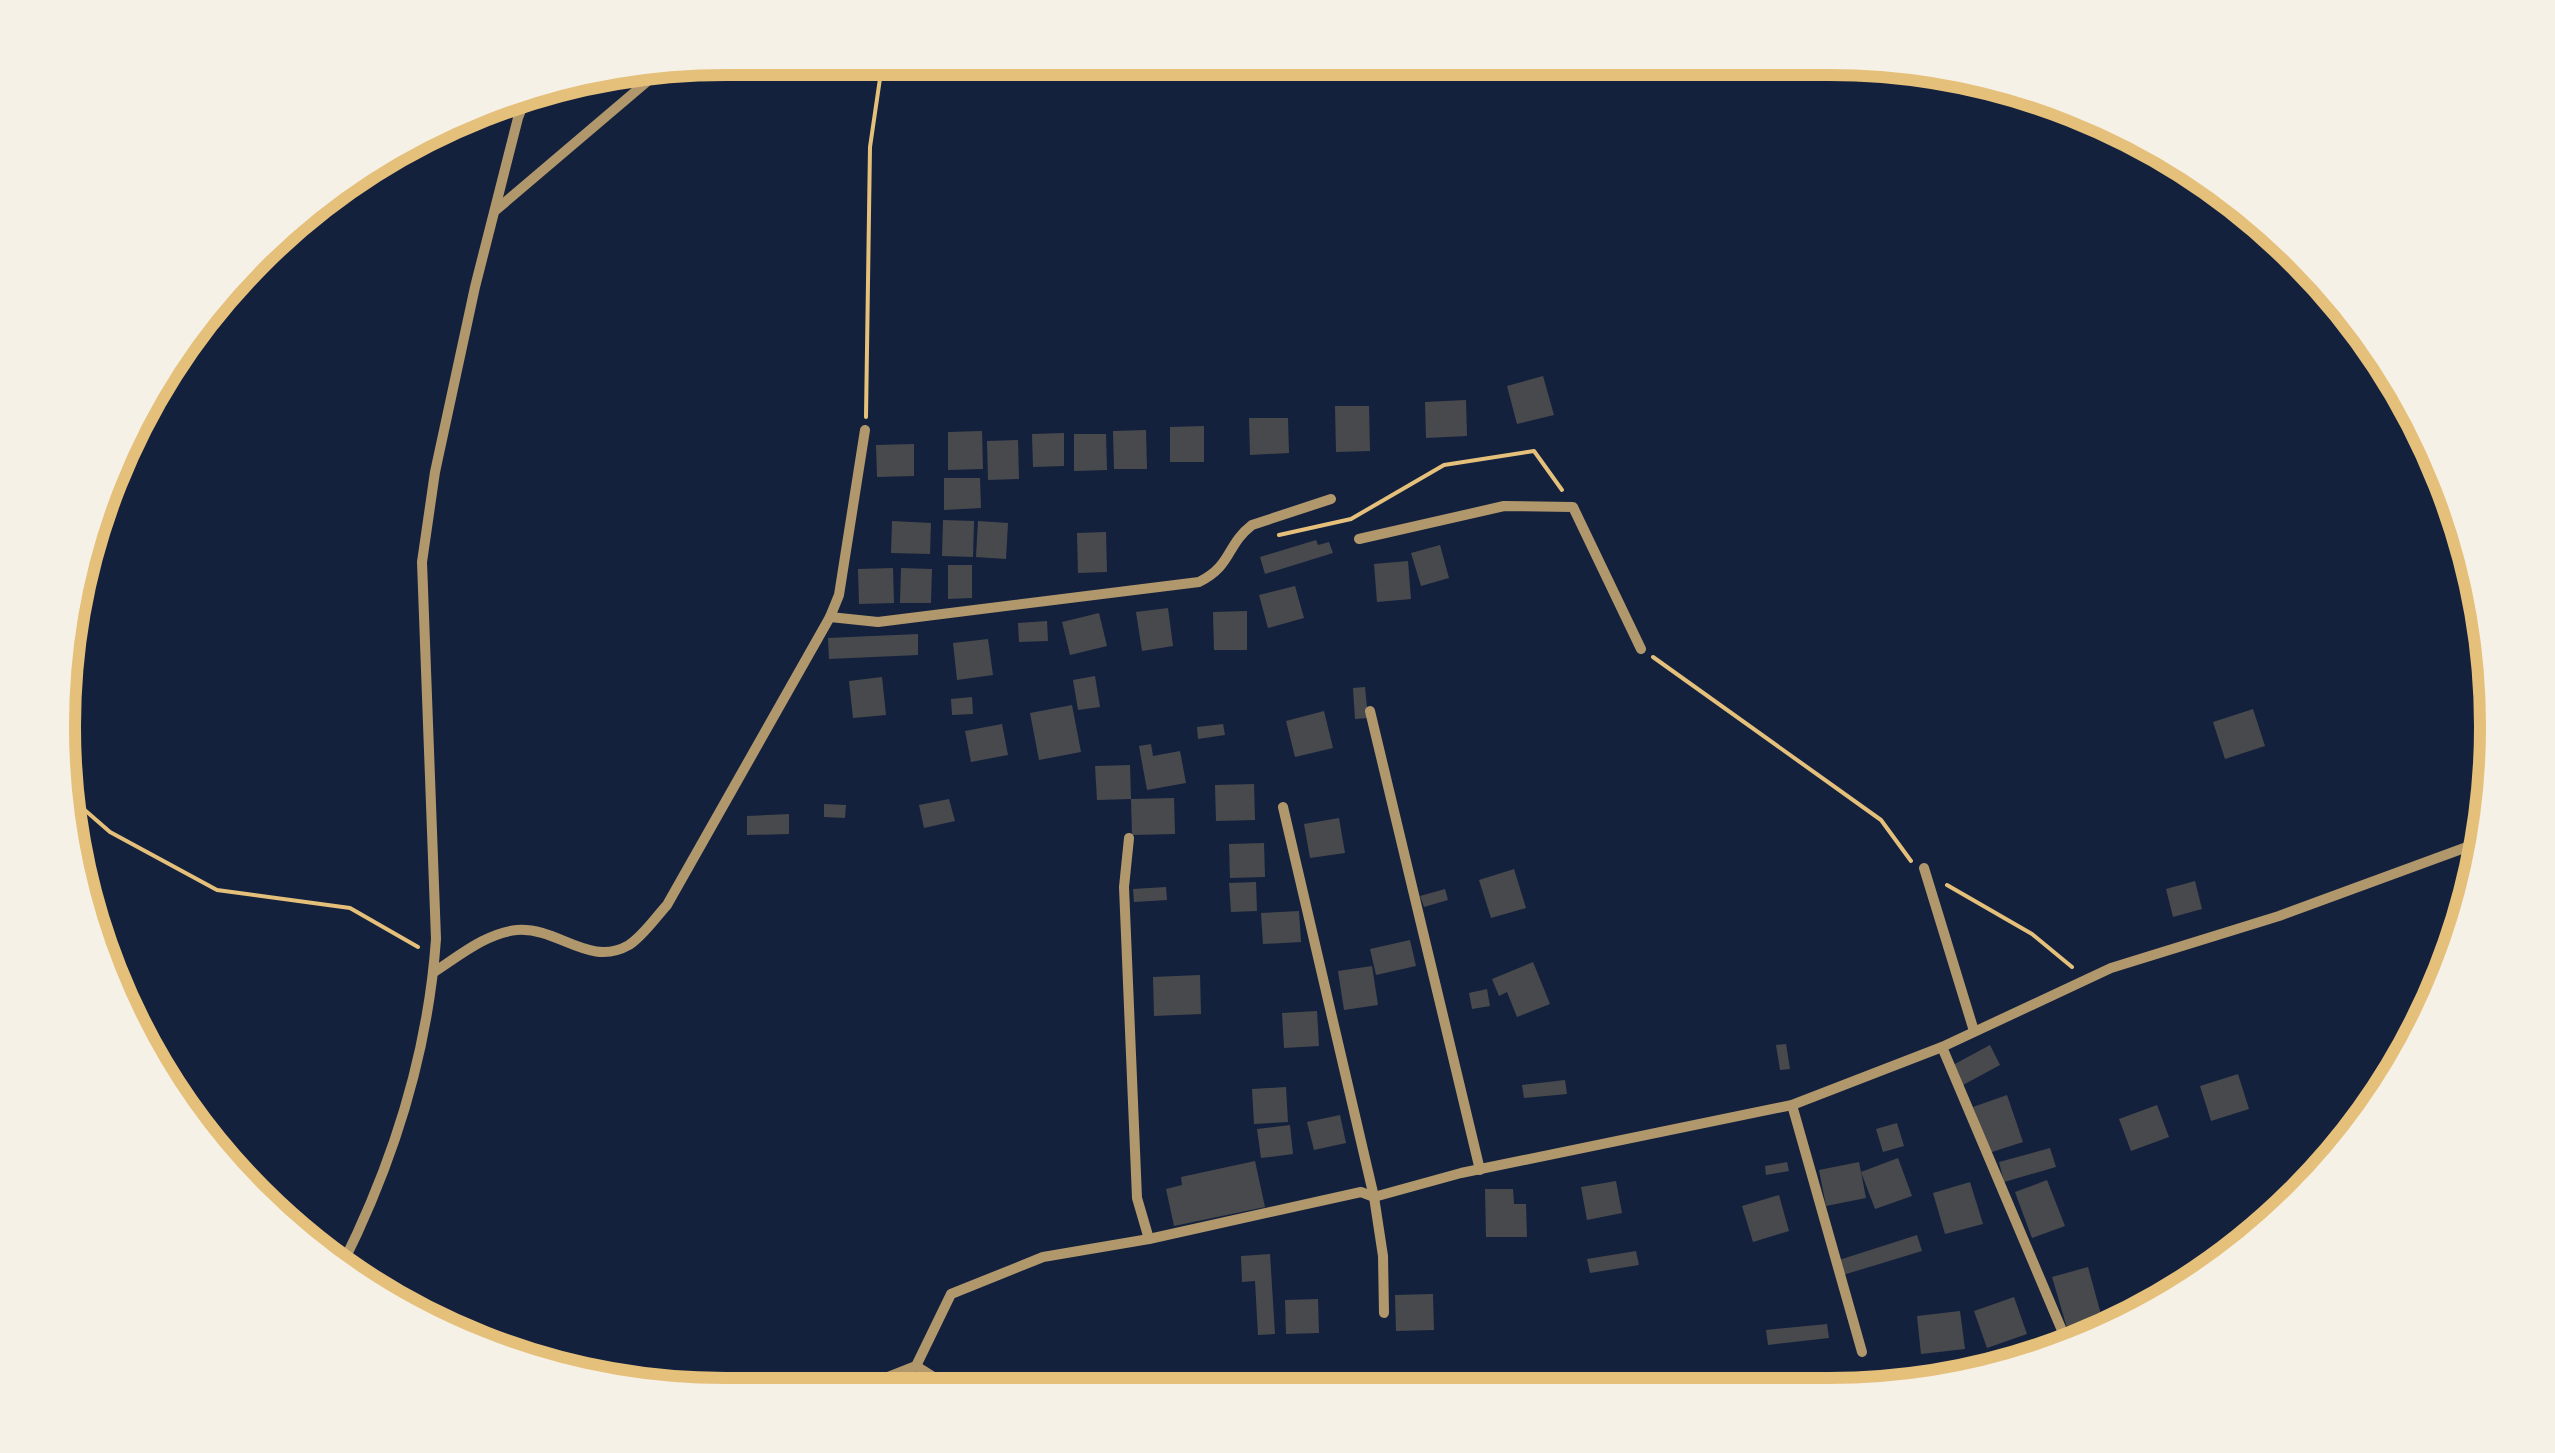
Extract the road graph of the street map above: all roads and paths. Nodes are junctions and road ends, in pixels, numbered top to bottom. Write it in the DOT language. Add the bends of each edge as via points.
graph roads {
  1 [pos="880,75"];
  2 [pos="649,80"];
  3 [pos="521,109"];
  4 [pos="494,211"];
  5 [pos="865,430"];
  6 [pos="1331,500"];
  7 [pos="1573,507"];
  8 [pos="1274,536"];
  9 [pos="1359,539"];
  10 [pos="830,617"];
  11 [pos="1641,648"];
  12 [pos="1370,712"];
  13 [pos="80,806"];
  14 [pos="1283,807"];
  15 [pos="1129,838"];
  16 [pos="2468,847"];
  17 [pos="1924,868"];
  18 [pos="435,957"];
  19 [pos="434,972"];
  20 [pos="2087,979"];
  21 [pos="1974,1032"];
  22 [pos="1942,1047"];
  23 [pos="1792,1105"];
  24 [pos="1480,1170"];
  25 [pos="1374,1197"];
  26 [pos="1148,1239"];
  27 [pos="347,1255"];
  28 [pos="1384,1312"];
  29 [pos="2063,1334"];
  30 [pos="1862,1352"];
  31 [pos="916,1366"];
  32 [pos="886,1378"];
  33 [pos="935,1378"];
  1 -- 5 [label="path" via="870,146"];
  2 -- 4 [label="street"];
  3 -- 4 [label="street"];
  4 -- 18 [label="street" via="435,472 422,562"];
  5 -- 10 [label="street"];
  6 -- 10 [label="street" via="1252,525 1219,572 1199,582 878,622"];
  7 -- 8 [label="path" via="1534,451 1444,466 1351,518"];
  7 -- 9 [label="street" via="1504,506"];
  7 -- 11 [label="street"];
  10 -- 19 [label="street" via="667,905 632,944 588,952 543,930 503,932"];
  11 -- 17 [label="path" via="1882,820 1913,864"];
  12 -- 24 [label="street"];
  13 -- 18 [label="path" via="110,832 217,890 350,908"];
  14 -- 25 [label="street"];
  15 -- 26 [label="street" via="1124,887 1137,1198"];
  16 -- 20 [label="street"];
  17 -- 20 [label="path" via="2032,934"];
  17 -- 21 [label="street"];
  18 -- 19 [label="street"];
  19 -- 27 [label="street" via="409,1096"];
  20 -- 21 [label="street"];
  21 -- 22 [label="street"];
  22 -- 23 [label="street"];
  22 -- 29 [label="street"];
  23 -- 24 [label="street"];
  23 -- 30 [label="street"];
  24 -- 25 [label="street"];
  25 -- 26 [label="street" via="1362,1192"];
  25 -- 28 [label="street"];
  26 -- 31 [label="street" via="1043,1257 950,1294"];
  31 -- 32 [label="street"];
  31 -- 33 [label="street"];
}
